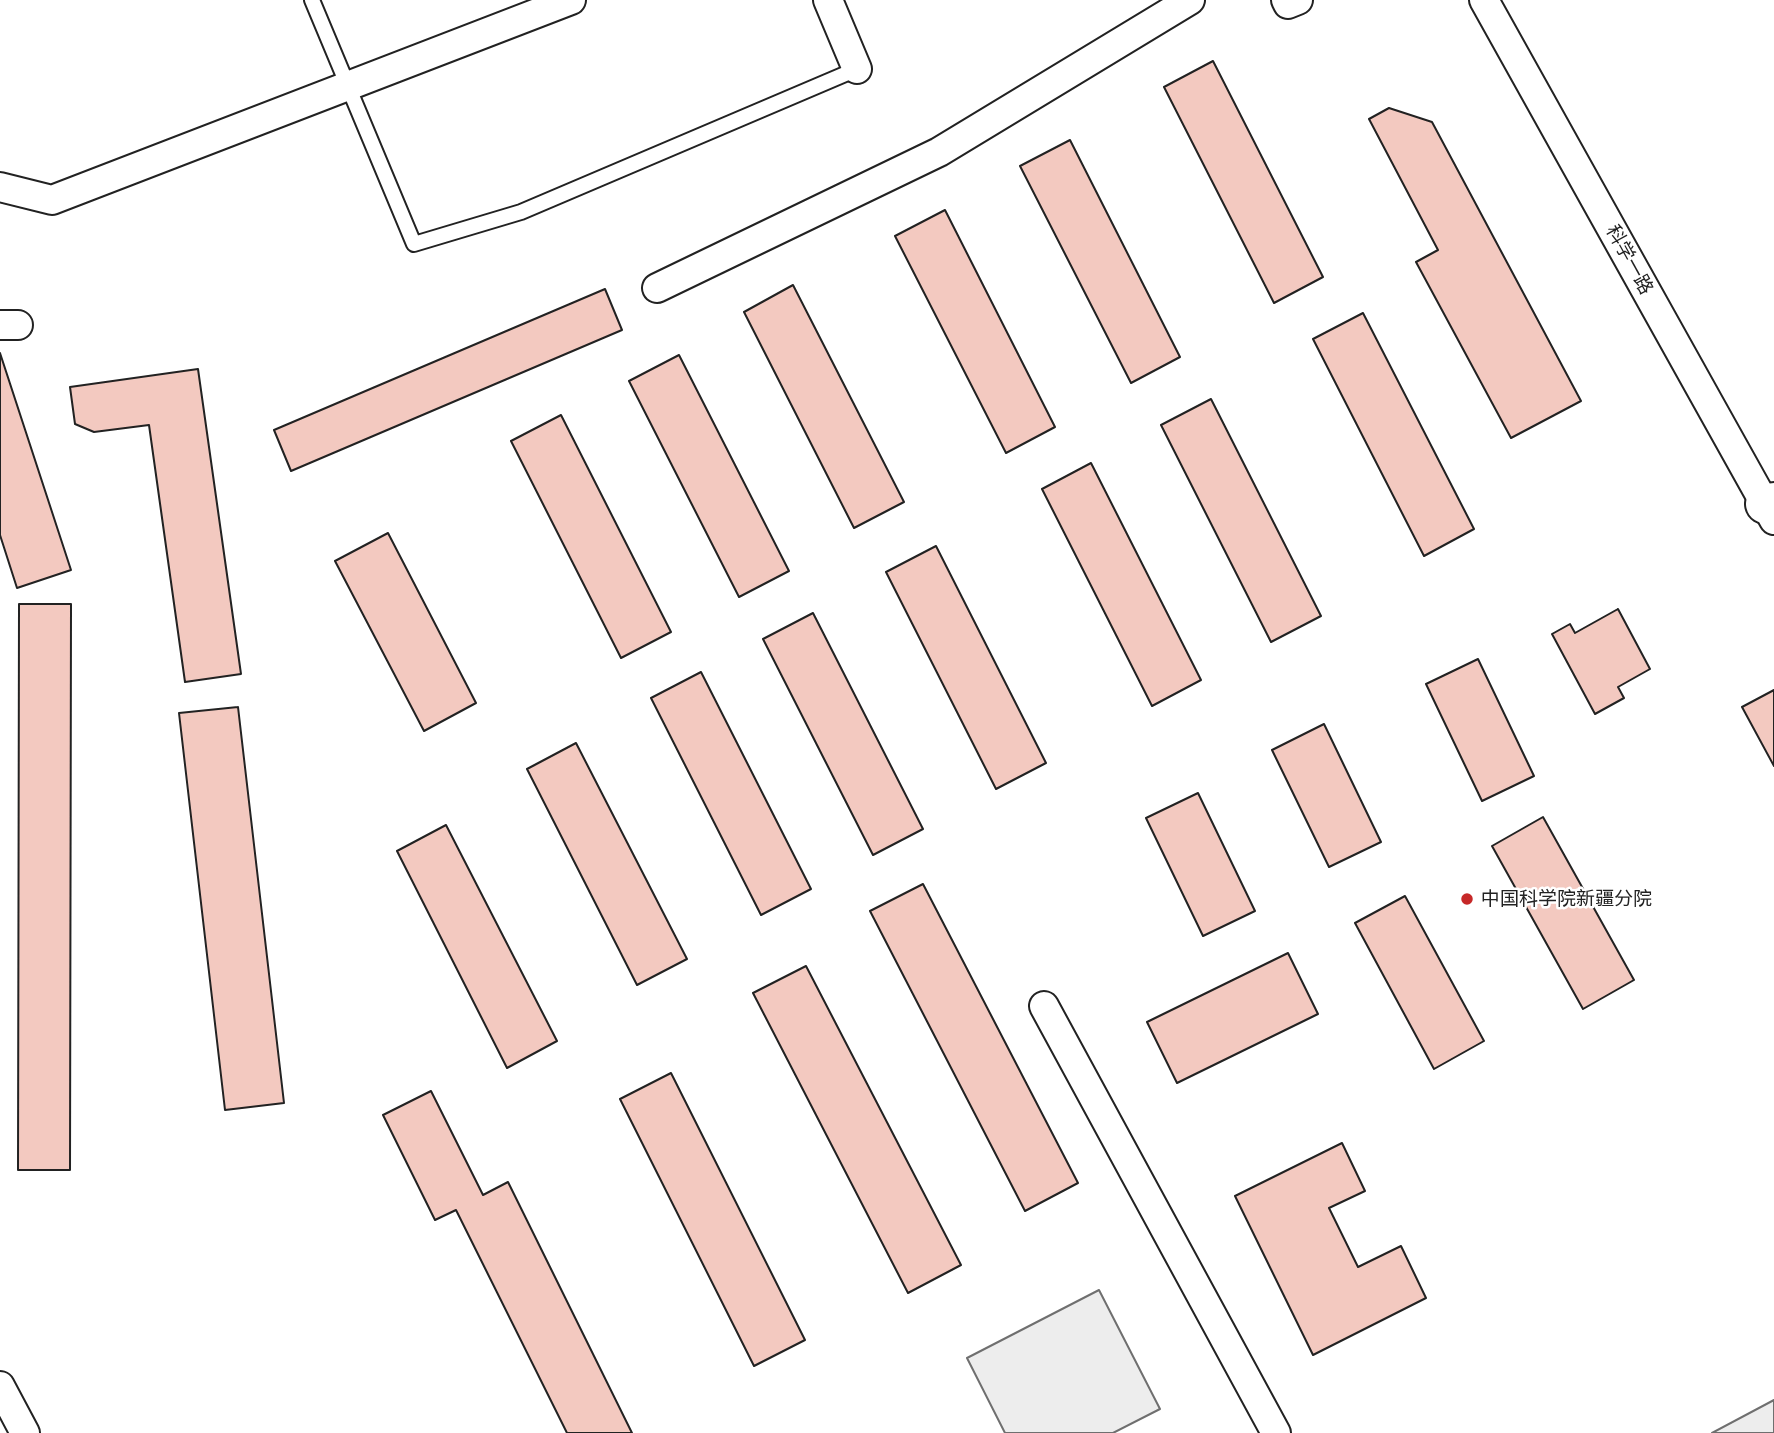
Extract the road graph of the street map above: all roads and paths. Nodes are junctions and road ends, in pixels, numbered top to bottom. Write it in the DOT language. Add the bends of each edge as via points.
graph roads {
  1 [pos="312,0"];
  2 [pos="571,0"];
  3 [pos="828,0"];
  4 [pos="1190,0"];
  5 [pos="1286,0"];
  6 [pos="1298,0"];
  7 [pos="1484,0"];
  8 [pos="857,69"];
  9 [pos="347,89"];
  10 [pos="0,187"];
  11 [pos="657,288"];
  12 [pos="1771,509"];
  13 [pos="1044,1006"];
  14 [pos="0,1386"];
  15 [pos="24,1433"];
  16 [pos="1276,1433"];
  1 -- 9 [label="lane"];
  2 -- 9 [label="street"];
  3 -- 8 [label="street"];
  4 -- 11 [label="street" via="939,152"];
  5 -- 6 [label="street" via="1288,4"];
  7 -- 12 [label="street, 科学一路"];
  8 -- 9 [label="lane" via="521,212 414,244"];
  9 -- 10 [label="street" via="52,200"];
  13 -- 16 [label="street"];
  14 -- 15 [label="street"];
}
